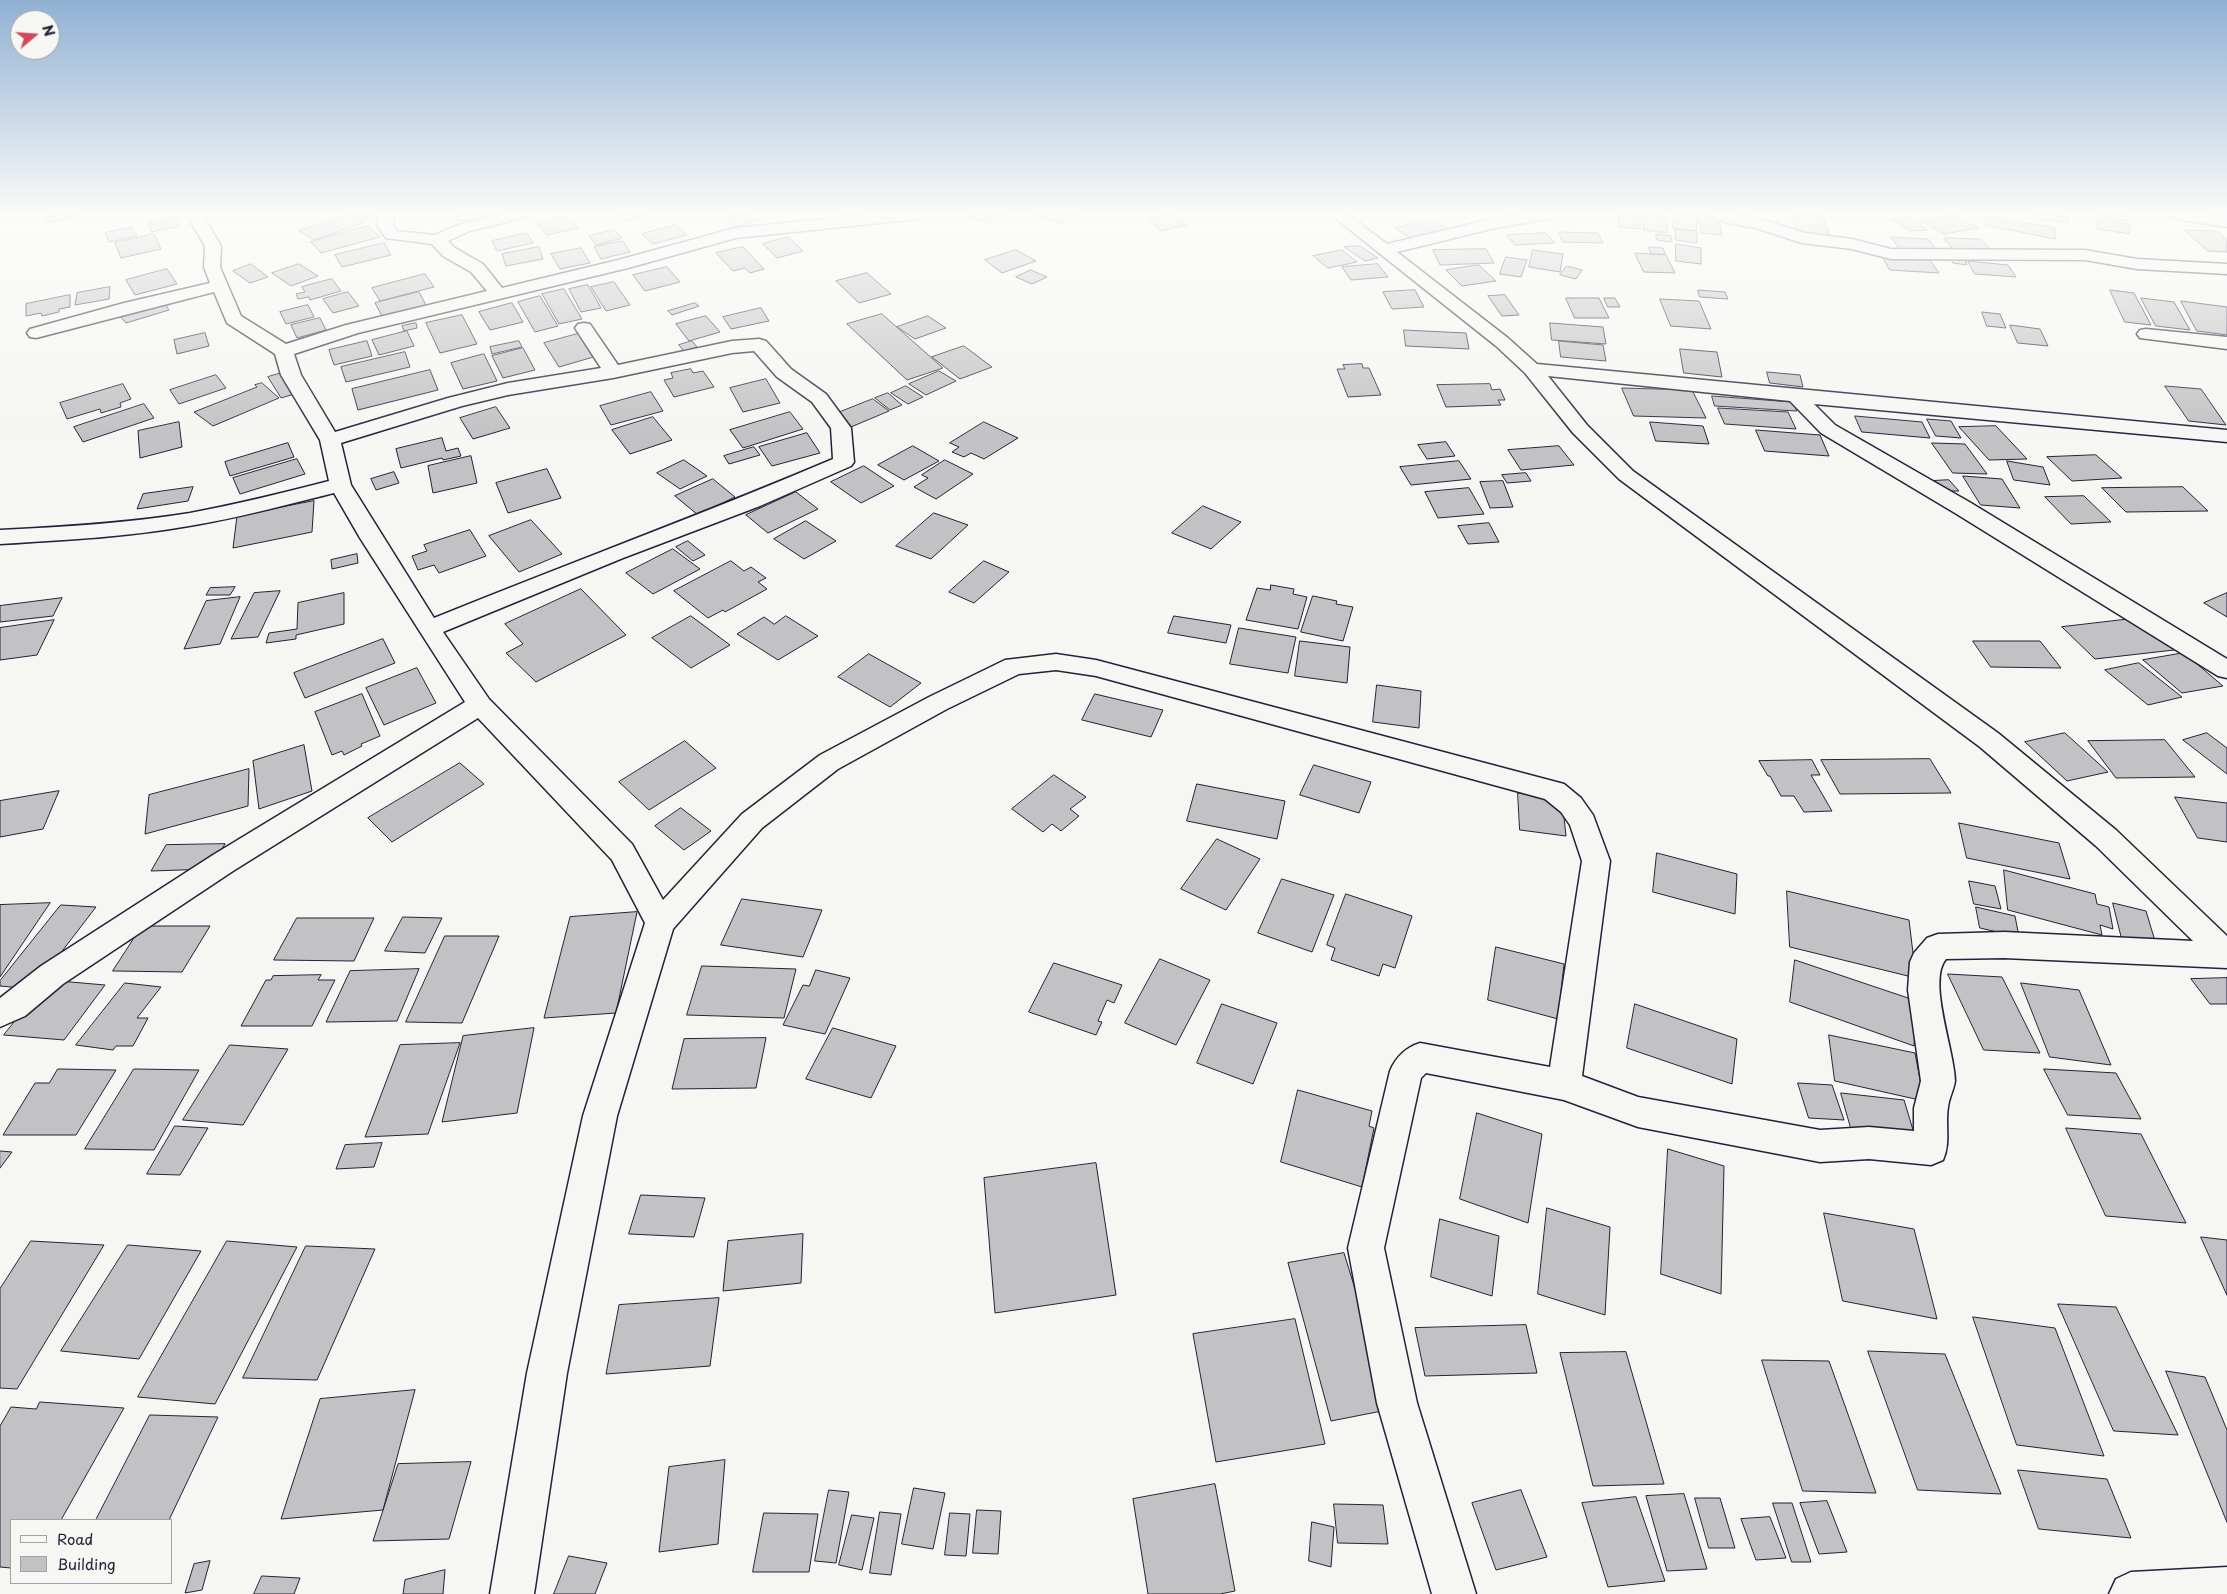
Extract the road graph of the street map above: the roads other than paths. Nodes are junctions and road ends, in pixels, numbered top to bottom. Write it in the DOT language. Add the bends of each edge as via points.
graph roads {
  1 [pos="208,288"];
  2 [pos="219,288"];
  3 [pos="493,288"];
  4 [pos="517,288"];
  5 [pos="1433,288"];
  6 [pos="497,293"];
  7 [pos="584,328"];
  8 [pos="36,333"];
  9 [pos="2146,334"];
  10 [pos="2227,343"];
  11 [pos="284,351"];
  12 [pos="1532,369"];
  13 [pos="613,372"];
  14 [pos="1796,396"];
  15 [pos="2227,436"];
  16 [pos="330,440"];
  17 [pos="340,485"];
  18 [pos="0,537"];
  19 [pos="429,629"];
  20 [pos="2227,670"];
  21 [pos="480,705"];
  22 [pos="660,922"];
  23 [pos="2227,955"];
  24 [pos="0,1013"];
  25 [pos="1564,1085"];
  26 [pos="2219,1591"];
  27 [pos="512,1594"];
  28 [pos="1454,1594"];
  29 [pos="2131,1594"];
  1 -- 8 [label="street"];
  2 -- 11 [label="street" via="233,319"];
  3 -- 6 [label="street"];
  4 -- 6 [label="street"];
  5 -- 12 [label="street"];
  6 -- 11 [label="street" via="352,329"];
  7 -- 13 [label="street"];
  9 -- 10 [label="street"];
  11 -- 16 [label="street" via="291,374"];
  12 -- 14 [label="street"];
  12 -- 23 [label="street" via="1580,429 1626,475 1989,740 2106,838"];
  13 -- 16 [label="street" via="455,402"];
  13 -- 19 [label="street" via="760,344 784,372 819,398 841,428 844,462"];
  14 -- 15 [label="street"];
  14 -- 20 [label="street" via="1828,429"];
  16 -- 17 [label="street"];
  17 -- 18 [label="street" via="216,515"];
  17 -- 19 [label="street"];
  19 -- 21 [label="street"];
  21 -- 22 [label="street" via="622,852"];
  21 -- 24 [label="street" via="223,863 52,975 14,1006"];
  22 -- 25 [label="street" via="752,822 829,762 1014,666 1056,662 1096,668 1554,791 1570,805 1583,822 1596,861"];
  22 -- 27 [label="street" via="600,1116 547,1372"];
  23 -- 25 [label="street" via="2004,945 1938,947 1925,962 1924,990 1938,1081 1931,1108 1931,1149 1869,1143 1820,1146 1638,1112"];
  25 -- 28 [label="street" via="1420,1057 1406,1071 1366,1248 1397,1403"];
  26 -- 29 [label="street"];
}
